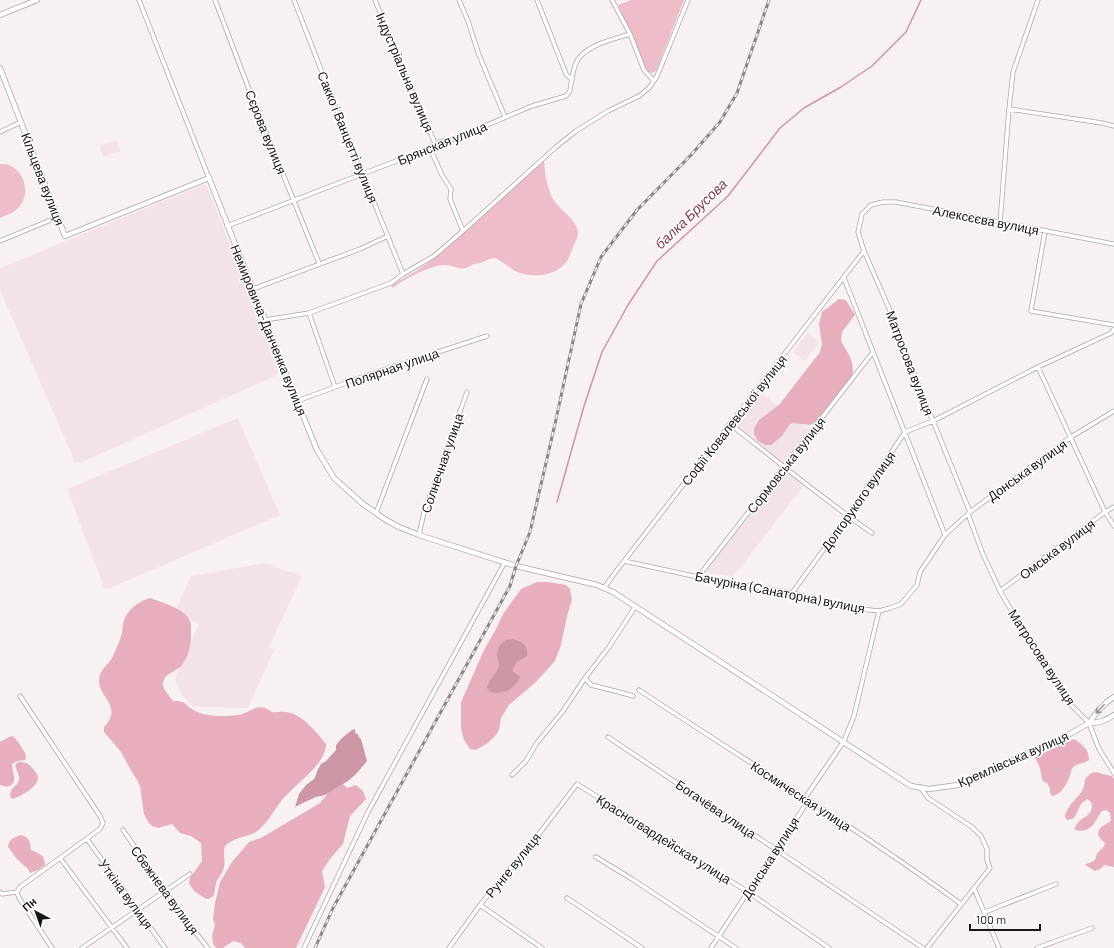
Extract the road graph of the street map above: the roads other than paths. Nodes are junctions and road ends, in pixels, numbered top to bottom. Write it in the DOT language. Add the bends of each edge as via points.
graph roads {
  1 [pos="37,0"];
  2 [pos="139,0"];
  3 [pos="215,0"];
  4 [pos="294,0"];
  5 [pos="375,0"];
  6 [pos="459,0"];
  7 [pos="537,0"];
  8 [pos="612,0"];
  9 [pos="688,0"];
  10 [pos="1038,0"];
  11 [pos="0,15"];
  12 [pos="630,34"];
  13 [pos="0,68"];
  14 [pos="572,80"];
  15 [pos="654,81"];
  16 [pos="1009,108"];
  17 [pos="505,117"];
  18 [pos="21,122"];
  19 [pos="1114,126"];
  20 [pos="0,132"];
  21 [pos="435,143"];
  22 [pos="430,148"];
  23 [pos="363,174"];
  24 [pos="209,178"];
  25 [pos="294,201"];
  26 [pos="862,214"];
  27 [pos="58,217"];
  28 [pos="1000,222"];
  29 [pos="227,226"];
  30 [pos="463,231"];
  31 [pos="1045,231"];
  32 [pos="388,236"];
  33 [pos="0,241"];
  34 [pos="1114,244"];
  35 [pos="864,251"];
  36 [pos="319,263"];
  37 [pos="403,274"];
  38 [pos="844,278"];
  39 [pos="253,289"];
  40 [pos="309,313"];
  41 [pos="265,320"];
  42 [pos="1114,325"];
  43 [pos="1114,329"];
  44 [pos="487,336"];
  45 [pos="873,352"];
  46 [pos="1038,367"];
  47 [pos="427,378"];
  48 [pos="335,387"];
  49 [pos="467,392"];
  50 [pos="297,401"];
  51 [pos="1114,411"];
  52 [pos="933,421"];
  53 [pos="730,424"];
  54 [pos="905,432"];
  55 [pos="1071,437"];
  56 [pos="784,467"];
  57 [pos="1114,507"];
  58 [pos="1106,512"];
  59 [pos="969,513"];
  60 [pos="376,514"];
  61 [pos="848,516"];
  62 [pos="1114,526"];
  63 [pos="872,533"];
  64 [pos="419,534"];
  65 [pos="945,535"];
  66 [pos="624,561"];
  67 [pos="505,562"];
  68 [pos="698,577"];
  69 [pos="604,588"];
  70 [pos="1000,591"];
  71 [pos="792,593"];
  72 [pos="636,607"];
  73 [pos="879,611"];
  74 [pos="585,678"];
  75 [pos="639,690"];
  76 [pos="20,696"];
  77 [pos="633,696"];
  78 [pos="1114,697"];
  79 [pos="1114,715"];
  80 [pos="1089,723"];
  81 [pos="608,737"];
  82 [pos="844,741"];
  83 [pos="1114,773"];
  84 [pos="512,775"];
  85 [pos="577,784"];
  86 [pos="911,786"];
  87 [pos="920,788"];
  88 [pos="805,798"];
  89 [pos="123,830"];
  90 [pos="87,839"];
  91 [pos="776,850"];
  92 [pos="596,857"];
  93 [pos="60,858"];
  94 [pos="190,874"];
  95 [pos="1056,884"];
  96 [pos="974,888"];
  97 [pos="165,891"];
  98 [pos="0,892"];
  99 [pos="17,892"];
  100 [pos="748,892"];
  101 [pos="566,898"];
  102 [pos="962,904"];
  103 [pos="480,905"];
  104 [pos="138,910"];
  105 [pos="984,912"];
  106 [pos="112,928"];
  107 [pos="1092,928"];
  108 [pos="719,936"];
  109 [pos="52,948"];
  110 [pos="82,948"];
  111 [pos="127,948"];
  112 [pos="165,948"];
  113 [pos="208,948"];
  114 [pos="304,948"];
  115 [pos="450,948"];
  116 [pos="542,948"];
  117 [pos="642,948"];
  118 [pos="711,948"];
  119 [pos="736,948"];
  120 [pos="829,948"];
  121 [pos="923,948"];
  122 [pos="927,948"];
  123 [pos="999,948"];
  124 [pos="1037,948"];
  1 -- 11 [label="street"];
  2 -- 24 [label="street, Немировича-Данченка вулиця"];
  3 -- 25 [label="street, Сєрова вулиця"];
  4 -- 23 [label="street, Сакко і Ванцетті вулиця"];
  5 -- 21 [label="street, Індустріальна вулиця"];
  6 -- 17 [label="street"];
  7 -- 14 [label="street" via="566,74"];
  8 -- 12 [label="street"];
  9 -- 15 [label="street"];
  10 -- 16 [label="street" via="1013,72"];
  12 -- 14 [label="street, Брянская улица" via="591,48 579,59"];
  12 -- 15 [label="street" via="644,70"];
  13 -- 18 [label="street, Кільцева вулиця"];
  14 -- 17 [label="street, Брянская улица" via="566,96"];
  15 -- 30 [label="street" via="639,96 576,131"];
  16 -- 19 [label="street"];
  16 -- 28 [label="street"];
  17 -- 21 [label="street, Брянская улица" via="454,139"];
  18 -- 20 [label="street"];
  18 -- 27 [label="street, Кільцева вулиця"];
  21 -- 22 [label="street, Брянская улица"];
  22 -- 23 [label="street, Брянская улица"];
  22 -- 30 [label="street" via="451,189 450,199"];
  23 -- 25 [label="street, Брянская улица"];
  23 -- 32 [label="street, Сакко і Ванцетті вулиця"];
  24 -- 27 [label="street, Кільцева вулиця" via="65,236"];
  24 -- 29 [label="street, Немировича-Данченка вулиця"];
  25 -- 29 [label="street, Брянская улица"];
  25 -- 36 [label="street, Сєрова вулиця"];
  26 -- 28 [label="street, Алексєєва вулиця" via="871,204 896,202"];
  26 -- 35 [label="street, Матросова вулиця" via="858,232"];
  27 -- 33 [label="street"];
  28 -- 31 [label="street, Алексєєва вулиця"];
  29 -- 39 [label="street, Немировича-Данченка вулиця"];
  30 -- 37 [label="street" via="434,256"];
  31 -- 34 [label="street, Алексєєва вулиця"];
  31 -- 42 [label="street" via="1031,311"];
  32 -- 36 [label="street"];
  32 -- 37 [label="street, Сакко і Ванцетті вулиця"];
  35 -- 38 [label="street, Софії Ковалевської вулиця"];
  35 -- 52 [label="street, Матросова вулиця" via="895,322"];
  36 -- 39 [label="street"];
  37 -- 40 [label="street" via="391,283"];
  38 -- 45 [label="street"];
  38 -- 53 [label="street, Софії Ковалевської вулиця"];
  39 -- 41 [label="street, Немировича-Данченка вулиця"];
  40 -- 41 [label="street"];
  40 -- 48 [label="street"];
  41 -- 50 [label="street, Немировича-Данченка вулиця"];
  43 -- 46 [label="street" via="1111,333"];
  44 -- 48 [label="street, Полярная улица"];
  45 -- 54 [label="street"];
  45 -- 56 [label="street, Сормовська вулиця"];
  46 -- 52 [label="street"];
  46 -- 55 [label="street"];
  47 -- 60 [label="street"];
  48 -- 50 [label="street, Полярная улица"];
  49 -- 64 [label="street, Солнечная улица" via="424,512"];
  50 -- 60 [label="street, Немировича-Данченка вулиця" via="317,450 334,478"];
  51 -- 55 [label="street, Донська вулиця"];
  52 -- 54 [label="street"];
  52 -- 59 [label="street, Матросова вулиця"];
  53 -- 56 [label="street"];
  53 -- 66 [label="street, Софії Ковалевської вулиця"];
  54 -- 61 [label="street, Долгорукого вулиця"];
  54 -- 65 [label="street"];
  55 -- 58 [label="street"];
  55 -- 59 [label="street, Донська вулиця"];
  56 -- 61 [label="street"];
  56 -- 68 [label="street, Сормовська вулиця"];
  57 -- 58 [label="street, Омська вулиця"];
  58 -- 62 [label="street"];
  58 -- 70 [label="street, Омська вулиця"];
  59 -- 65 [label="street, Донська вулиця"];
  59 -- 70 [label="street, Матросова вулиця" via="982,552"];
  60 -- 64 [label="street, Немировича-Данченка вулиця"];
  61 -- 63 [label="street"];
  61 -- 71 [label="street, Долгорукого вулиця"];
  64 -- 67 [label="street, Немировича-Данченка вулиця"];
  65 -- 73 [label="street, Бачуріна (Санаторна) вулиця" via="920,572 917,585 901,604"];
  66 -- 68 [label="street, Бачуріна (Санаторна) вулиця"];
  66 -- 69 [label="street, Софії Ковалевської вулиця"];
  67 -- 69 [label="street, Немировича-Данченка вулиця"];
  67 -- 114 [label="street" via="368,812"];
  68 -- 71 [label="street, Бачуріна (Санаторна) вулиця"];
  69 -- 72 [label="street, Немировича-Данченка вулиця"];
  70 -- 80 [label="street, Матросова вулиця" via="1069,703"];
  71 -- 73 [label="street, Бачуріна (Санаторна) вулиця" via="852,608"];
  72 -- 74 [label="street"];
  72 -- 82 [label="street, Немировича-Данченка вулиця"];
  73 -- 82 [label="street, Донська вулиця" via="854,716"];
  74 -- 77 [label="street" via="591,685"];
  74 -- 84 [label="street" via="526,761"];
  75 -- 88 [label="street, Космическая улица"];
  76 -- 90 [label="street" via="100,816 103,823 100,829"];
  78 -- 80 [label="street, Кремлівська вулиця, one-way"];
  79 -- 80 [label="street, Кремлівська вулиця" via="1104,722"];
  80 -- 83 [label="street, Матросова вулиця" via="1099,749"];
  80 -- 87 [label="street, Кремлівська вулиця" via="958,785 929,790"];
  81 -- 91 [label="street, Богачёва улица"];
  82 -- 86 [label="street, Немировича-Данченка вулиця"];
  82 -- 88 [label="street, Донська вулиця"];
  85 -- 100 [label="street, Красногвардейская улица"];
  85 -- 103 [label="street, Рунге вулиця"];
  86 -- 87 [label="street, Кремлівська вулиця"];
  87 -- 96 [label="street" via="928,798 972,827 981,836 990,868"];
  88 -- 91 [label="street, Донська вулиця" via="806,804"];
  88 -- 102 [label="street, Космическая улица" via="908,865"];
  89 -- 97 [label="street, Сбежнева вулиця"];
  90 -- 93 [label="street"];
  90 -- 104 [label="street, Уткiна вулиця"];
  91 -- 100 [label="street, Донська вулиця"];
  91 -- 121 [label="street, Богачёва улица"];
  92 -- 108 [label="street"];
  93 -- 99 [label="street" via="20,887"];
  93 -- 106 [label="street"];
  94 -- 97 [label="street"];
  95 -- 105 [label="street"];
  96 -- 102 [label="street"];
  96 -- 105 [label="street"];
  97 -- 104 [label="street"];
  97 -- 113 [label="street, Сбежнева вулиця"];
  98 -- 99 [label="street"];
  99 -- 109 [label="street"];
  100 -- 108 [label="street, Донська вулиця"];
  100 -- 120 [label="street, Красногвардейская улица"];
  101 -- 117 [label="street"];
  102 -- 122 [label="street"];
  103 -- 115 [label="street, Рунге вулиця"];
  103 -- 116 [label="street"];
  104 -- 106 [label="street"];
  104 -- 112 [label="street, Уткiна вулиця"];
  105 -- 123 [label="street"];
  106 -- 110 [label="street"];
  106 -- 111 [label="street"];
  107 -- 124 [label="street"];
  108 -- 118 [label="street, Донська вулиця"];
  108 -- 119 [label="street"];
}
